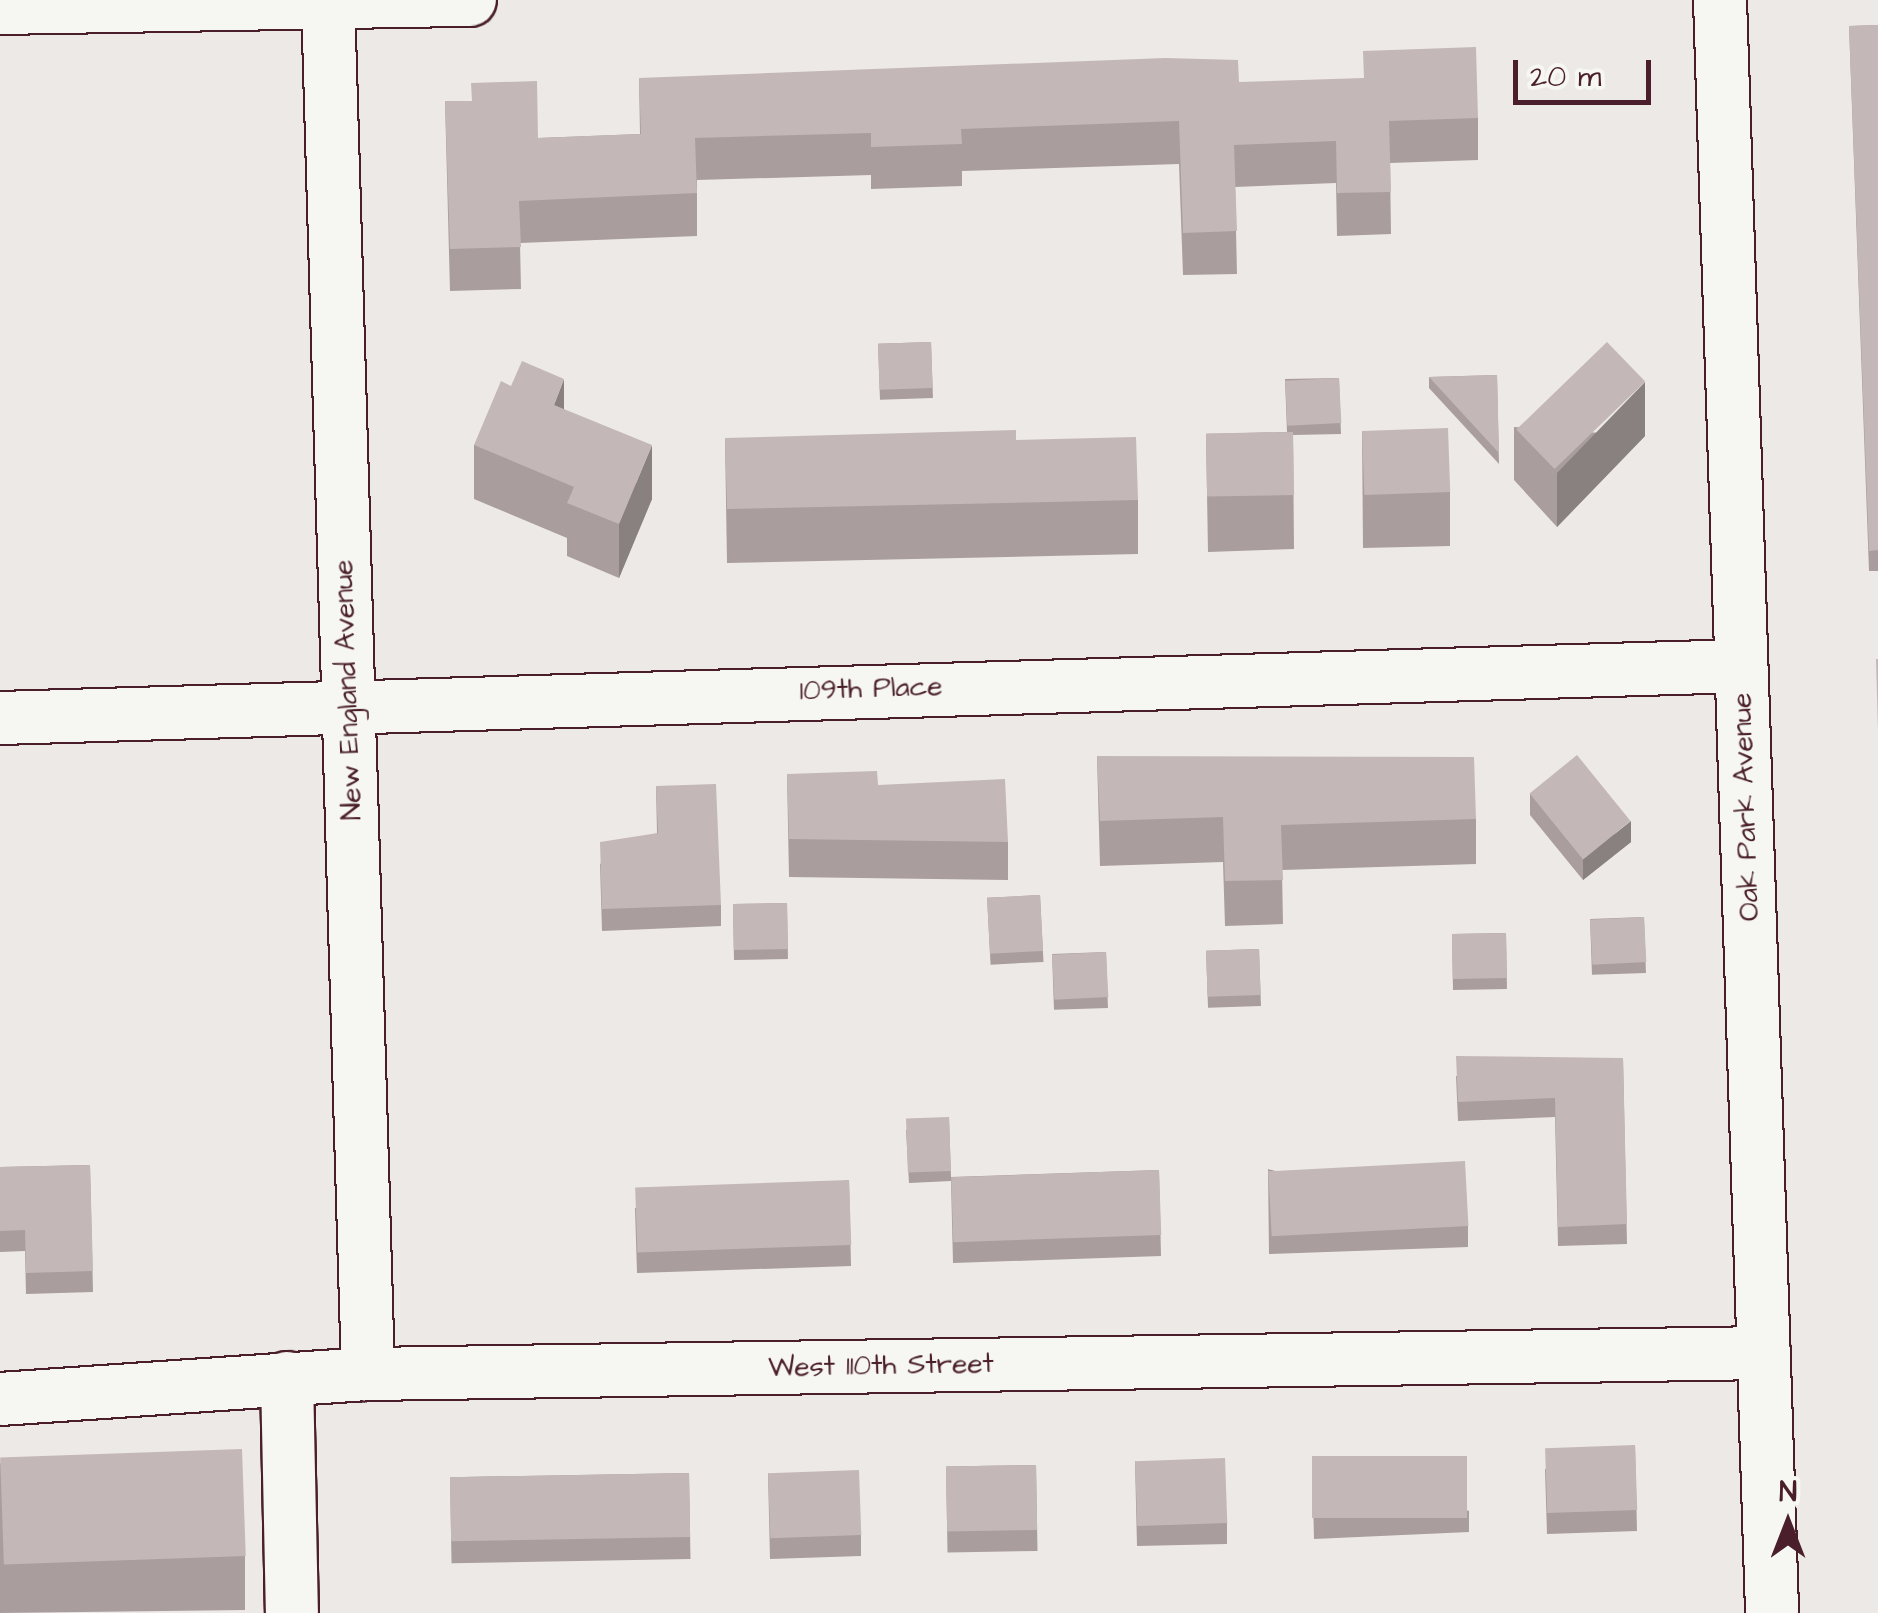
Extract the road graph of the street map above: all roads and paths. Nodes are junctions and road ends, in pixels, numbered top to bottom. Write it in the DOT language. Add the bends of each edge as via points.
graph roads {
  1 [pos="470,0"];
  2 [pos="1720,0"];
  3 [pos="328,3"];
  4 [pos="0,8"];
  5 [pos="1741,666"];
  6 [pos="348,708"];
  7 [pos="0,718"];
  8 [pos="1764,1352"];
  9 [pos="368,1374"];
  10 [pos="287,1378"];
  11 [pos="0,1399"];
  12 [pos="292,1613"];
  13 [pos="1772,1613"];
  1 -- 3 [label="street"];
  2 -- 5 [label="street, Oak Park Avenue"];
  3 -- 4 [label="street"];
  3 -- 6 [label="street, New England Avenue"];
  5 -- 6 [label="street, 109th Place"];
  5 -- 8 [label="street, Oak Park Avenue"];
  6 -- 7 [label="street, 109th Place"];
  6 -- 9 [label="street, New England Avenue"];
  8 -- 9 [label="street, West 110th Street"];
  8 -- 13 [label="street, Oak Park Avenue"];
  9 -- 10 [label="street, West 110th Street"];
  10 -- 11 [label="street, West 110th Street"];
  10 -- 12 [label="street"];
}
